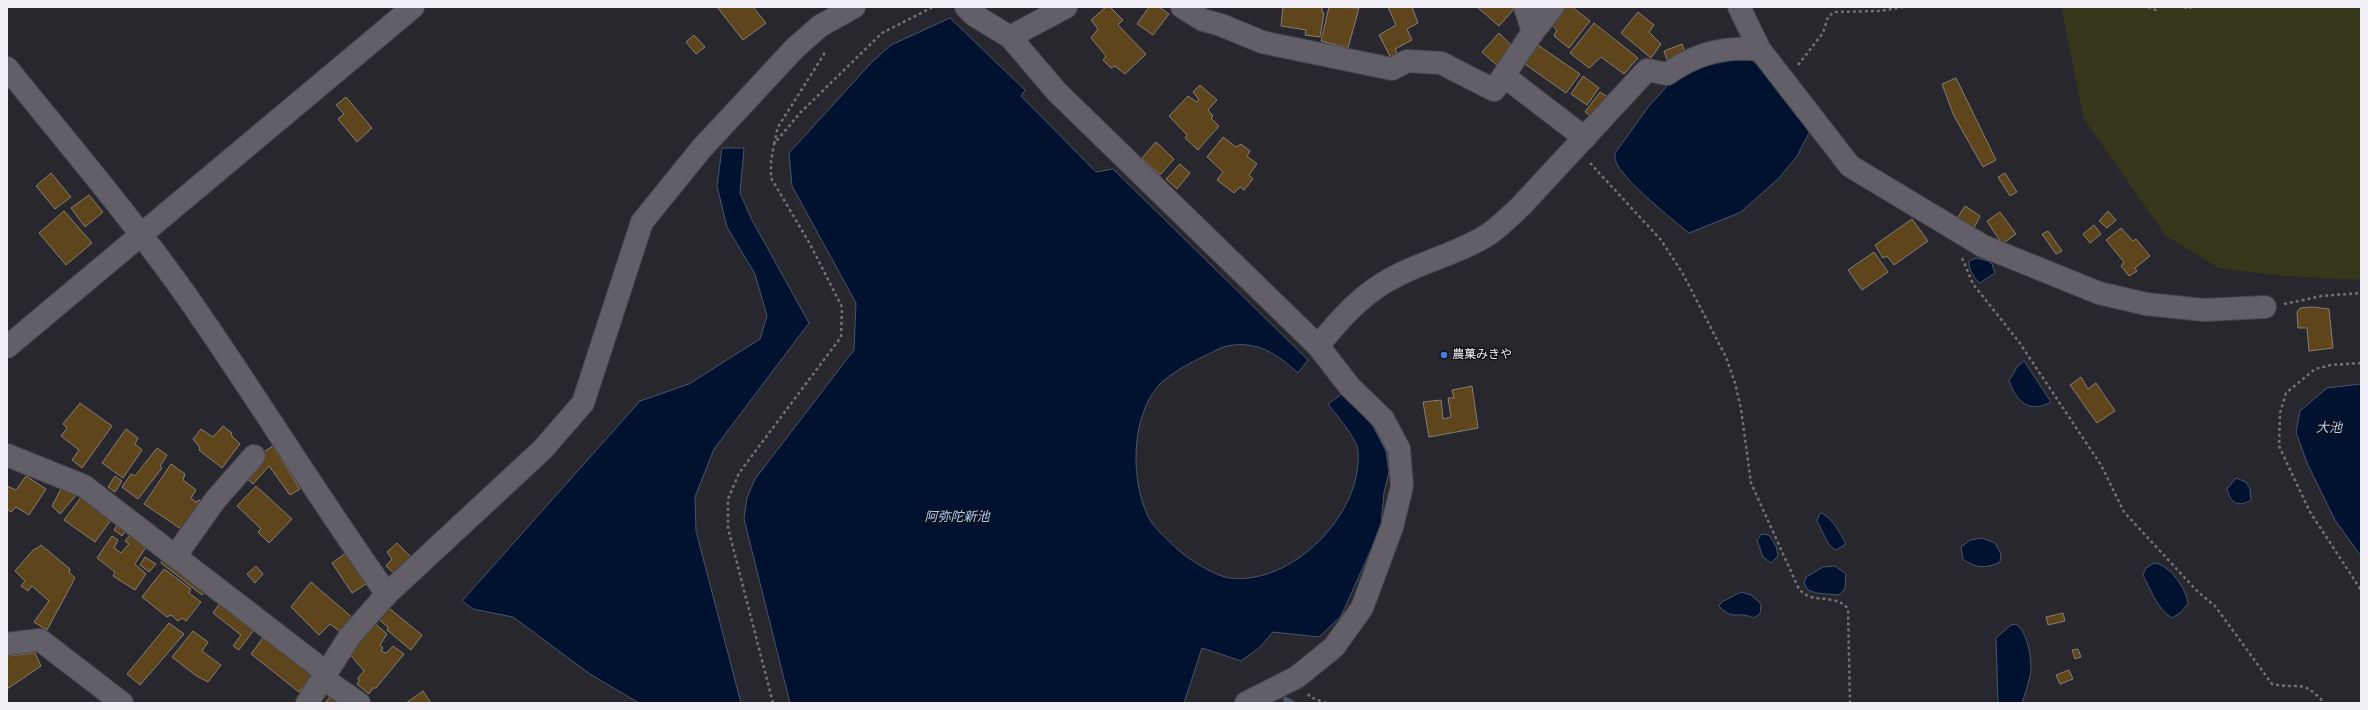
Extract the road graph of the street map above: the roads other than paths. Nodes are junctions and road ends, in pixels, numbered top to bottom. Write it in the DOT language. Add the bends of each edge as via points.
graph roads {
  1 [pos="413,7"];
  2 [pos="854,7"];
  3 [pos="966,7"];
  4 [pos="1066,7"];
  5 [pos="1182,7"];
  6 [pos="1525,7"];
  7 [pos="1553,7"];
  8 [pos="1739,7"];
  9 [pos="1533,32"];
  10 [pos="1010,37"];
  11 [pos="1760,50"];
  12 [pos="7,68"];
  13 [pos="1504,76"];
  14 [pos="1585,138"];
  15 [pos="141,234"];
  16 [pos="2265,307"];
  17 [pos="1318,346"];
  18 [pos="7,347"];
  19 [pos="7,455"];
  20 [pos="254,456"];
  21 [pos="176,555"];
  22 [pos="387,594"];
  23 [pos="7,644"];
  24 [pos="325,674"];
  25 [pos="122,703"];
  26 [pos="307,703"];
  27 [pos="359,703"];
  28 [pos="1246,703"];
  1 -- 15 [label="street"];
  2 -- 22 [label="street" via="820,26 795,48 702,148 642,222 583,403 544,449"];
  3 -- 10 [label="street" via="974,15"];
  4 -- 10 [label="street"];
  5 -- 13 [label="street" via="1203,20 1262,42 1392,69 1407,61 1440,63 1494,90"];
  6 -- 9 [label="street"];
  7 -- 9 [label="street"];
  8 -- 11 [label="street"];
  9 -- 13 [label="street"];
  10 -- 17 [label="street" via="1057,92"];
  11 -- 14 [label="street" via="1739,47 1710,52 1684,62 1667,74 1647,70"];
  11 -- 16 [label="street" via="1850,166 1983,246 2099,293 2146,304 2197,309"];
  12 -- 15 [label="street"];
  13 -- 14 [label="street"];
  14 -- 17 [label="street" via="1500,225 1479,240 1377,287 1347,311"];
  15 -- 18 [label="street"];
  15 -- 22 [label="street" via="183,292 338,526"];
  17 -- 28 [label="street" via="1350,387 1383,419 1399,449 1402,486 1392,527 1362,608 1334,647 1297,677"];
  19 -- 21 [label="street" via="84,486"];
  20 -- 21 [label="street" via="216,499"];
  21 -- 24 [label="street"];
  22 -- 24 [label="street" via="350,636"];
  23 -- 25 [label="street" via="40,640"];
  24 -- 26 [label="street"];
  24 -- 27 [label="street" via="331,684"];
}
